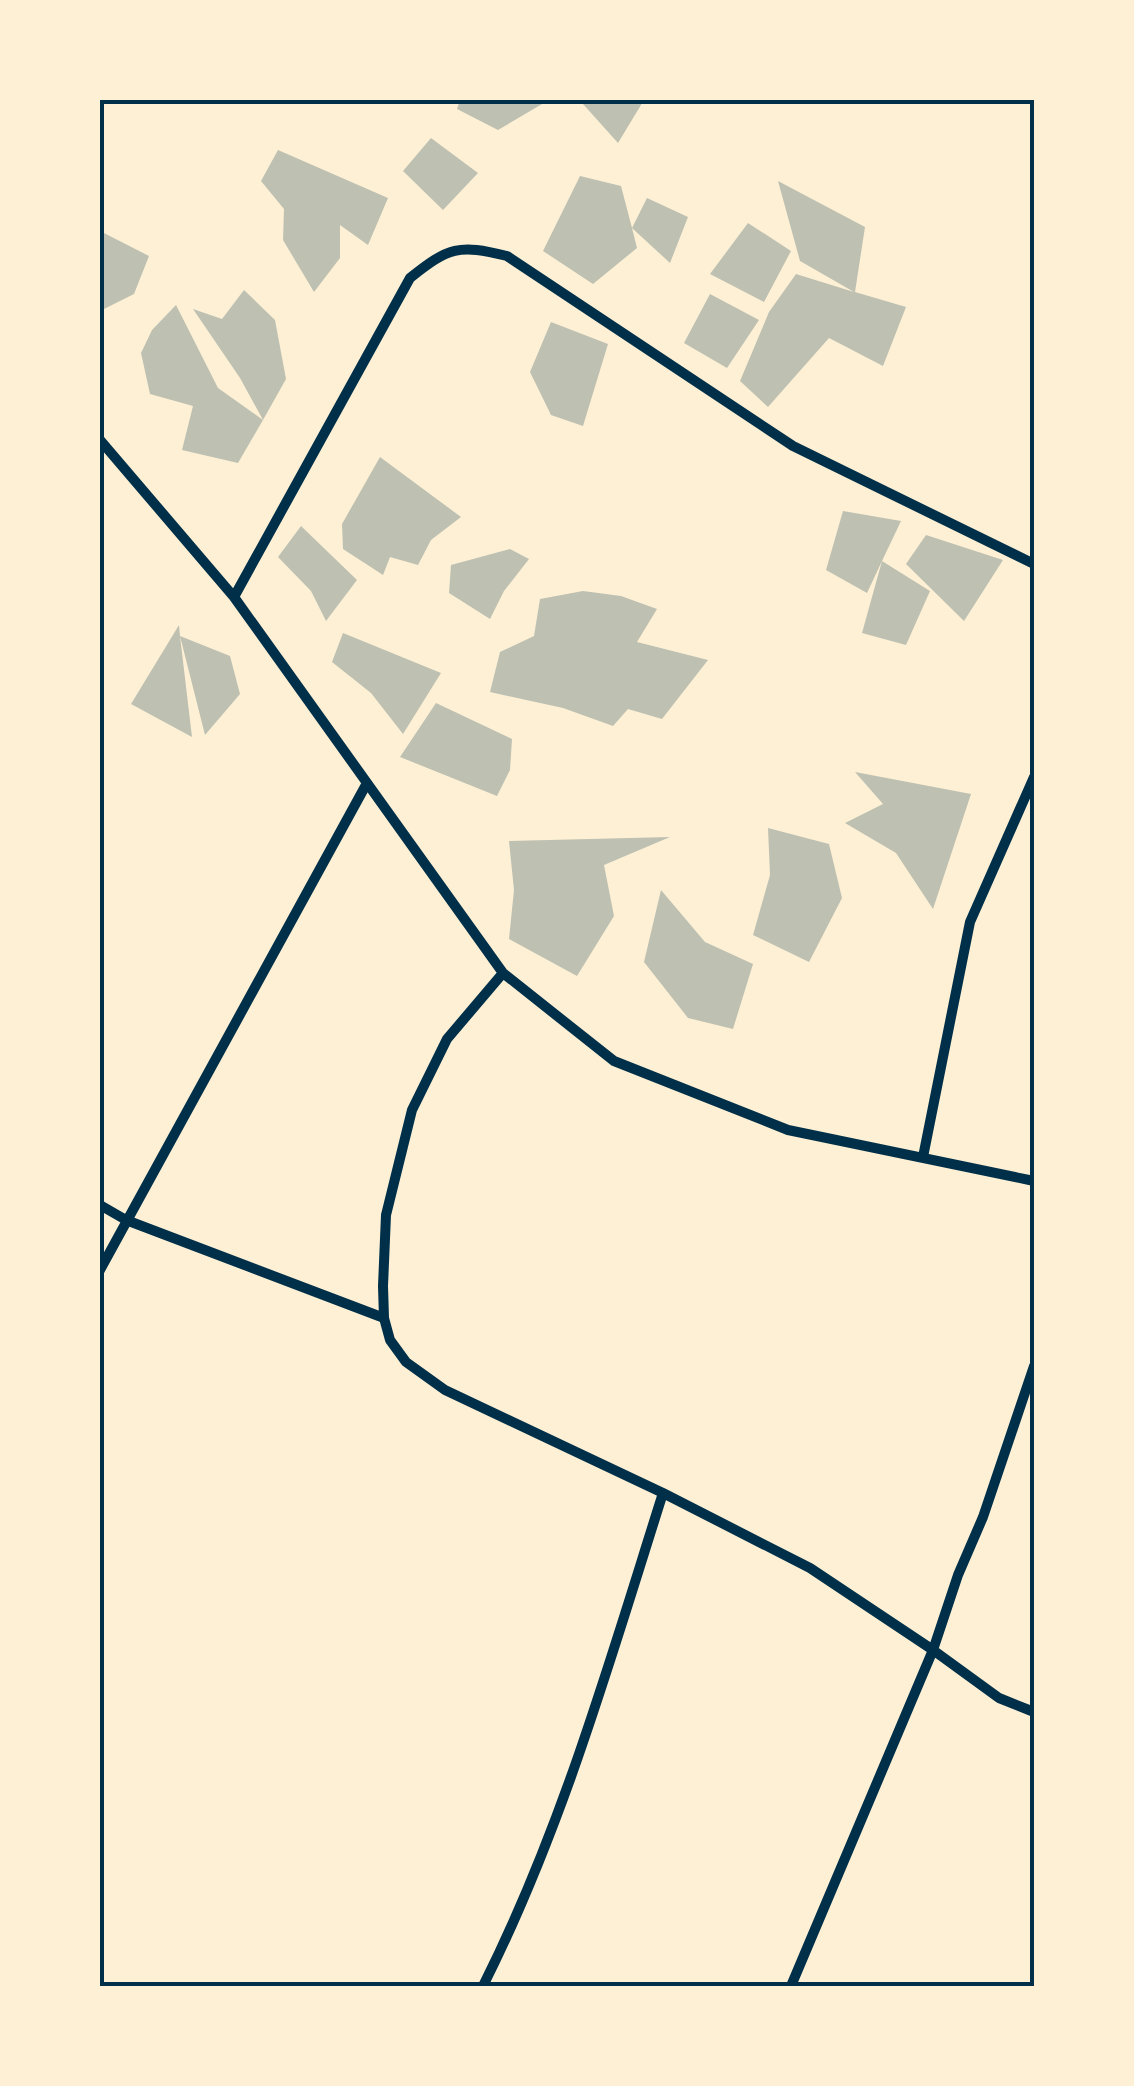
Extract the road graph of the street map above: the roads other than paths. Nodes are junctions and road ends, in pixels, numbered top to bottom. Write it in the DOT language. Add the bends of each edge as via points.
graph roads {
  1 [pos="100,440"];
  2 [pos="1034,564"];
  3 [pos="234,597"];
  4 [pos="1034,777"];
  5 [pos="367,783"];
  6 [pos="504,974"];
  7 [pos="923,1158"];
  8 [pos="1034,1181"];
  9 [pos="100,1205"];
  10 [pos="126,1220"];
  11 [pos="100,1270"];
  12 [pos="384,1318"];
  13 [pos="1034,1366"];
  14 [pos="663,1493"];
  15 [pos="933,1650"];
  16 [pos="1034,1712"];
  17 [pos="483,1986"];
  18 [pos="791,1986"];
  1 -- 3 [label="street"];
  2 -- 3 [label="street" via="793,446 507,256 470,247 439,256 410,278"];
  3 -- 5 [label="street"];
  4 -- 7 [label="street" via="970,922"];
  5 -- 6 [label="street"];
  5 -- 10 [label="street"];
  6 -- 7 [label="street" via="614,1062 788,1130"];
  6 -- 12 [label="street" via="448,1039 412,1110 386,1215"];
  7 -- 8 [label="street"];
  9 -- 10 [label="street"];
  10 -- 11 [label="street"];
  10 -- 12 [label="street"];
  12 -- 14 [label="street" via="406,1362 445,1390"];
  13 -- 15 [label="street"];
  14 -- 15 [label="street" via="810,1568"];
  14 -- 17 [label="street" via="582,1750 521,1910"];
  15 -- 16 [label="street" via="999,1698"];
  15 -- 18 [label="street"];
}
